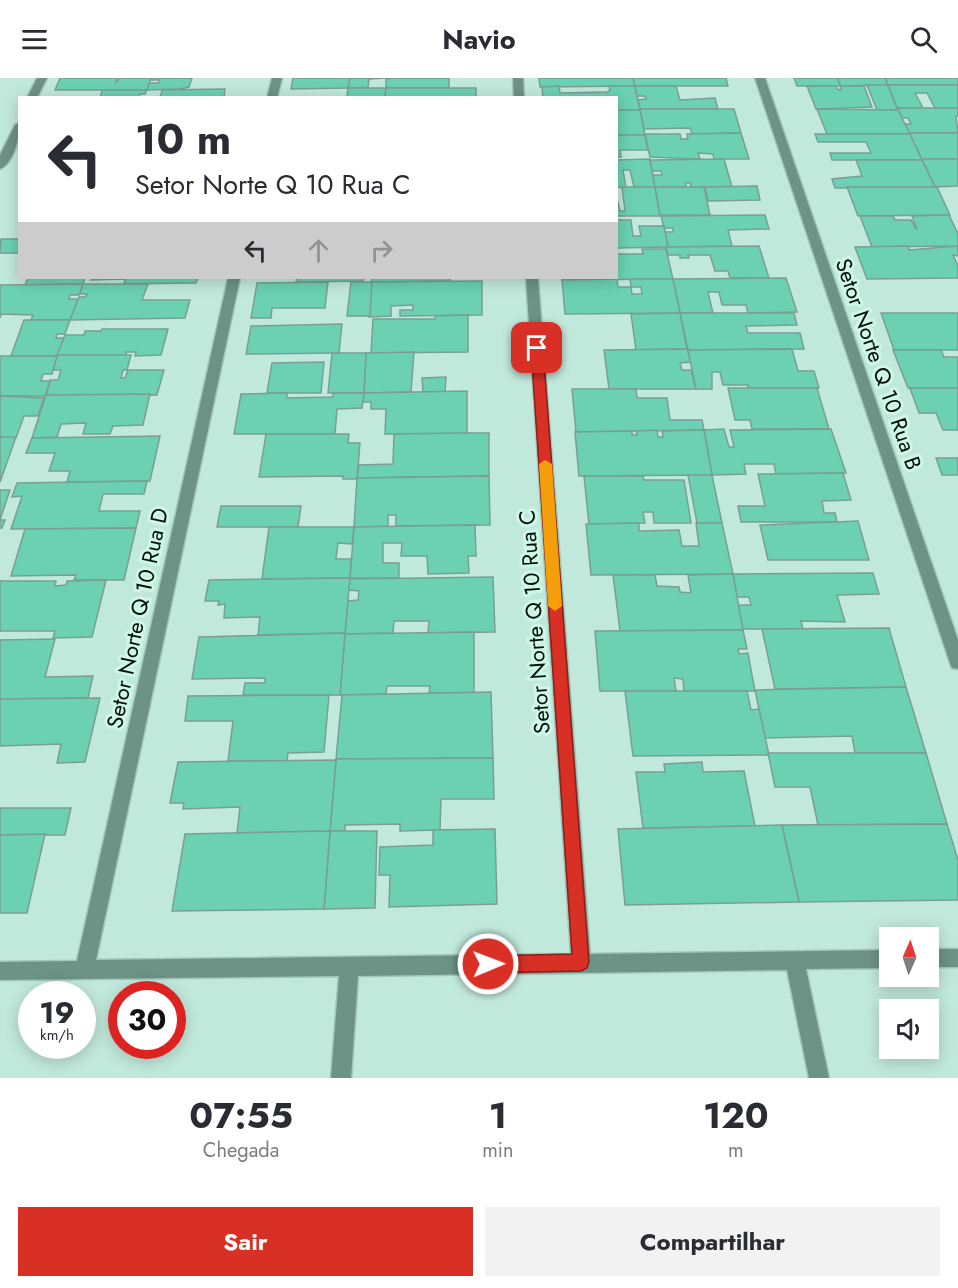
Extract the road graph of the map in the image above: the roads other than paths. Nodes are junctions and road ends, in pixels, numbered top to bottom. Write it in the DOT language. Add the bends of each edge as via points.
graph roads {
  1 [pos="42,78"];
  2 [pos="277,78"];
  3 [pos="518,78"];
  4 [pos="760,78"];
  5 [pos="33,96"];
  6 [pos="272,96"];
  7 [pos="519,96"];
  8 [pos="18,129"];
  9 [pos="0,166"];
  10 [pos="234,279"];
  11 [pos="532,279"];
  12 [pos="958,663"];
  13 [pos="939,958"];
  14 [pos="958,958"];
  15 [pos="879,959"];
  16 [pos="795,960"];
  17 [pos="581,962"];
  18 [pos="85,968"];
  19 [pos="349,968"];
  20 [pos="0,971"];
  21 [pos="341,1078"];
  22 [pos="819,1078"];
  1 -- 5 [label="street"];
  2 -- 6 [label="street"];
  3 -- 7 [label="street"];
  4 -- 12 [label="street, Setor Norte Q 10 Rua B"];
  8 -- 9 [label="street"];
  10 -- 18 [label="street, Setor Norte Q 10 Rua D"];
  11 -- 17 [label="street, Setor Norte Q 10 Rua C"];
  13 -- 14 [label="street"];
  15 -- 16 [label="street"];
  16 -- 17 [label="street"];
  16 -- 22 [label="street"];
  17 -- 19 [label="street"];
  18 -- 19 [label="street"];
  18 -- 20 [label="street"];
  19 -- 21 [label="street"];
}
